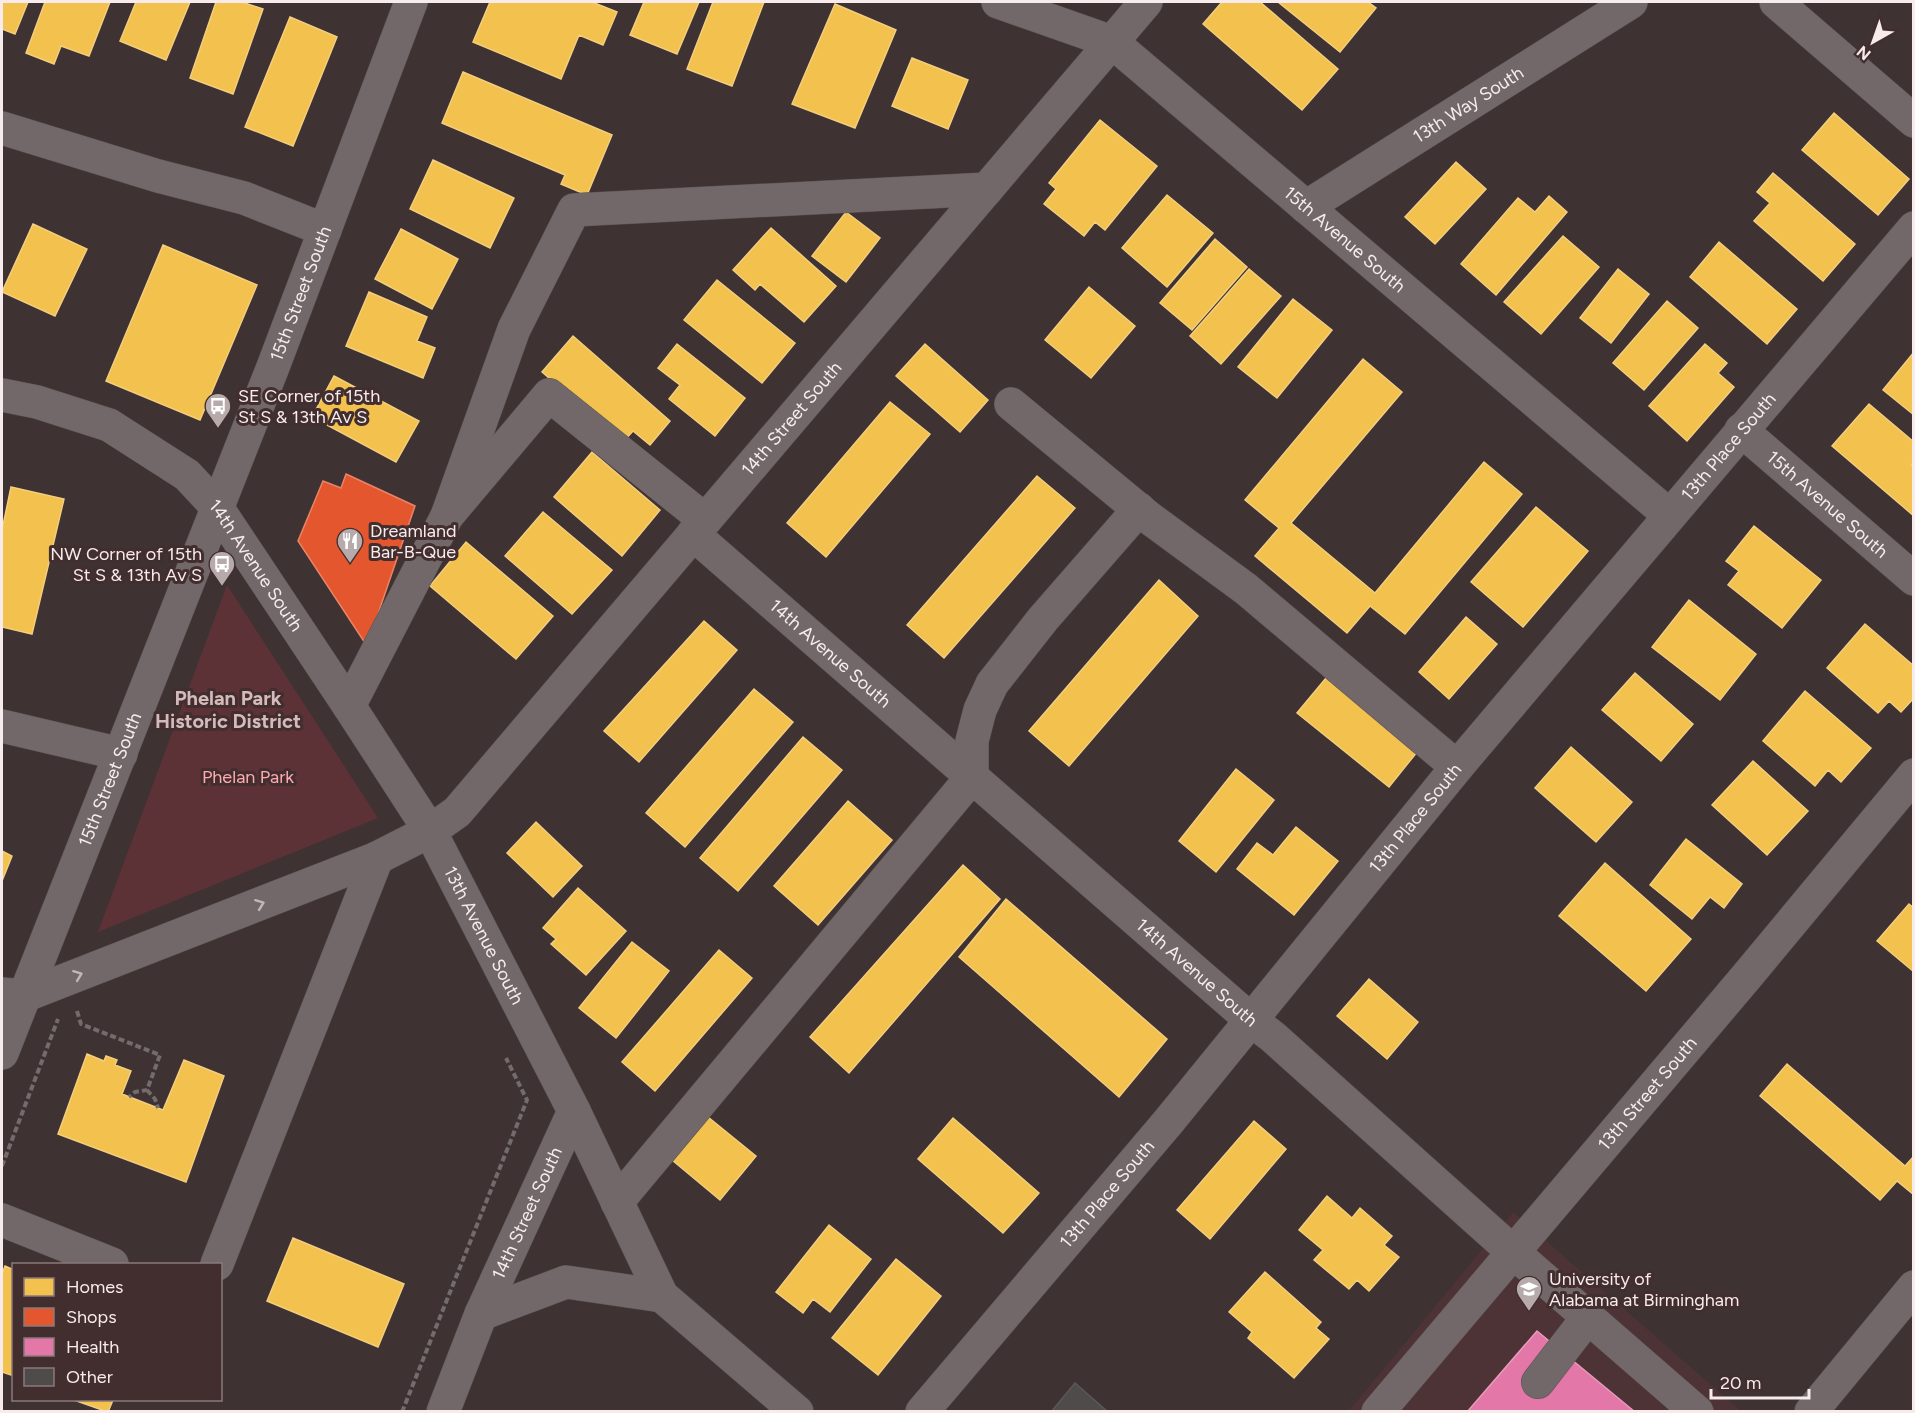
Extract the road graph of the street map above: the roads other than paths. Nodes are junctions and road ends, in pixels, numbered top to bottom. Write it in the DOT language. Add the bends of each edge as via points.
graph roads {
  1 [pos="411,2"];
  2 [pos="998,2"];
  3 [pos="1146,2"];
  4 [pos="1631,2"];
  5 [pos="1776,2"];
  6 [pos="1112,42"];
  7 [pos="1914,121"];
  8 [pos="2,128"];
  9 [pos="987,189"];
  10 [pos="1306,207"];
  11 [pos="1914,228"];
  12 [pos="324,230"];
  13 [pos="2,395"];
  14 [pos="1011,404"];
  15 [pos="1741,430"];
  16 [pos="216,506"];
  17 [pos="1138,510"];
  18 [pos="1669,515"];
  19 [pos="447,516"];
  20 [pos="699,527"];
  21 [pos="1914,579"];
  22 [pos="349,706"];
  23 [pos="2,726"];
  24 [pos="121,754"];
  25 [pos="1457,767"];
  26 [pos="1914,775"];
  27 [pos="972,777"];
  28 [pos="430,831"];
  29 [pos="377,858"];
  30 [pos="13,995"];
  31 [pos="1251,1020"];
  32 [pos="2,1053"];
  33 [pos="574,1111"];
  34 [pos="617,1202"];
  35 [pos="2,1220"];
  36 [pos="1513,1252"];
  37 [pos="110,1263"];
  38 [pos="217,1263"];
  39 [pos="1914,1287"];
  40 [pos="662,1296"];
  41 [pos="481,1314"];
  42 [pos="1588,1317"];
  43 [pos="1538,1382"];
  44 [pos="443,1412"];
  45 [pos="797,1412"];
  46 [pos="922,1412"];
  47 [pos="1378,1412"];
  48 [pos="1697,1412"];
  49 [pos="1811,1412"];
  1 -- 12 [label="street, 15th Street South"];
  2 -- 6 [label="street, 15th Avenue South"];
  3 -- 6 [label="street, 14th Street South"];
  4 -- 10 [label="street, 13th Way South"];
  5 -- 7 [label="street"];
  6 -- 9 [label="street, 14th Street South"];
  6 -- 10 [label="street, 15th Avenue South"];
  8 -- 12 [label="street" via="244,198"];
  9 -- 19 [label="street" via="574,210 514,328"];
  9 -- 20 [label="street, 14th Street South"];
  10 -- 18 [label="street, 15th Avenue South"];
  11 -- 15 [label="street, 13th Place South"];
  12 -- 16 [label="street, 15th Street South"];
  13 -- 16 [label="street, 14th Avenue South" via="109,425 187,474"];
  14 -- 17 [label="street"];
  15 -- 18 [label="street, 13th Place South"];
  15 -- 21 [label="street, 15th Avenue South"];
  16 -- 22 [label="street, 14th Avenue South"];
  16 -- 24 [label="street, 15th Street South"];
  17 -- 25 [label="street" via="1246,589"];
  17 -- 27 [label="street" via="992,684 972,741"];
  18 -- 25 [label="street, 13th Place South"];
  19 -- 20 [label="street, 14th Avenue South" via="549,395"];
  19 -- 22 [label="street"];
  20 -- 27 [label="street, 14th Avenue South"];
  20 -- 28 [label="street, 14th Street South" via="457,812"];
  22 -- 28 [label="street, 14th Avenue South"];
  23 -- 24 [label="street"];
  24 -- 30 [label="street, 15th Street South"];
  25 -- 31 [label="street, 13th Place South"];
  26 -- 36 [label="street, 13th Street South"];
  27 -- 31 [label="street, 14th Avenue South"];
  27 -- 34 [label="street"];
  28 -- 29 [label="street"];
  28 -- 33 [label="street, 13th Avenue South"];
  30 -- 29 [label="street, one-way"];
  29 -- 38 [label="street"];
  30 -- 32 [label="street, 15th Street South"];
  31 -- 36 [label="street, 14th Avenue South"];
  31 -- 46 [label="street, 13th Place South"];
  33 -- 34 [label="street, 13th Avenue South"];
  33 -- 41 [label="street, 14th Street South"];
  34 -- 40 [label="street, 13th Avenue South"];
  35 -- 37 [label="street"];
  36 -- 42 [label="street, 14th Avenue South"];
  36 -- 47 [label="street, 13th Street South"];
  39 -- 49 [label="street"];
  40 -- 41 [label="street, 14th Street South" via="566,1282"];
  40 -- 45 [label="street, 13th Avenue South"];
  41 -- 44 [label="street, 14th Street South"];
  42 -- 43 [label="street"];
  42 -- 48 [label="street, 14th Avenue South"];
}
